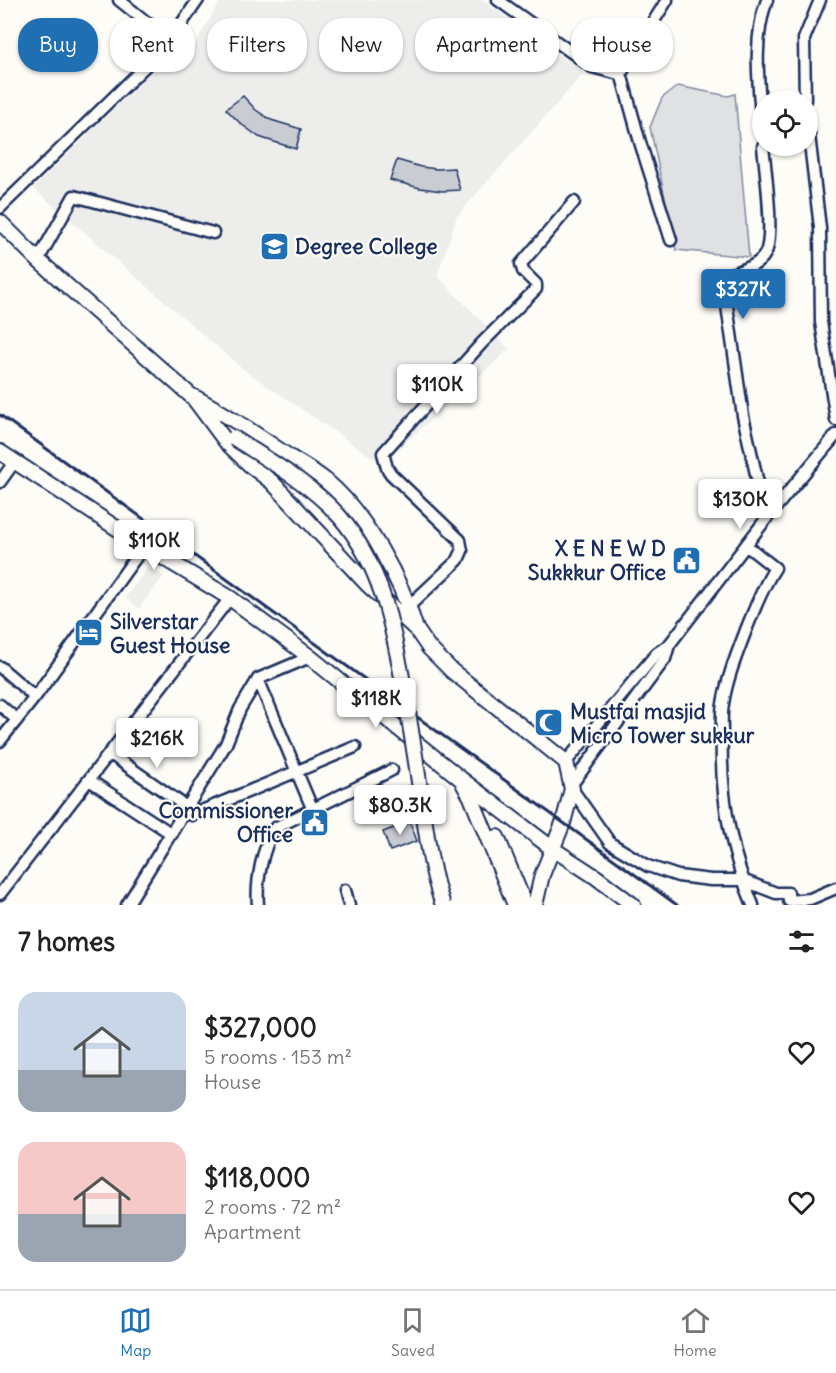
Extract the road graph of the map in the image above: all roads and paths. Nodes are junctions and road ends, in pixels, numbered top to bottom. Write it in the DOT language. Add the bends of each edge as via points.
graph roads {
  1 [pos="120,0"];
  2 [pos="198,0"];
  3 [pos="498,0"];
  4 [pos="667,0"];
  5 [pos="767,0"];
  6 [pos="820,0"];
  7 [pos="142,18"];
  8 [pos="185,18"];
  9 [pos="139,72"];
  10 [pos="620,75"];
  11 [pos="759,90"];
  12 [pos="805,90"];
  13 [pos="764,156"];
  14 [pos="811,156"];
  15 [pos="574,202"];
  16 [pos="0,208"];
  17 [pos="0,222"];
  18 [pos="213,232"];
  19 [pos="671,240"];
  20 [pos="38,260"];
  21 [pos="192,396"];
  22 [pos="836,420"];
  23 [pos="836,435"];
  24 [pos="0,452"];
  25 [pos="15,461"];
  26 [pos="0,482"];
  27 [pos="766,519"];
  28 [pos="144,546"];
  29 [pos="747,546"];
  30 [pos="230,598"];
  31 [pos="409,606"];
  32 [pos="416,629"];
  33 [pos="669,645"];
  34 [pos="310,657"];
  35 [pos="0,667"];
  36 [pos="258,679"];
  37 [pos="34,697"];
  38 [pos="0,705"];
  39 [pos="17,720"];
  40 [pos="0,741"];
  41 [pos="355,747"];
  42 [pos="109,753"];
  43 [pos="566,762"];
  44 [pos="392,770"];
  45 [pos="296,771"];
  46 [pos="461,779"];
  47 [pos="89,780"];
  48 [pos="572,787"];
  49 [pos="477,791"];
  50 [pos="312,808"];
  51 [pos="190,812"];
  52 [pos="172,834"];
  53 [pos="553,849"];
  54 [pos="742,880"];
  55 [pos="836,888"];
  56 [pos="345,890"];
  57 [pos="0,894"];
  58 [pos="128,905"];
  59 [pos="258,905"];
  60 [pos="349,905"];
  61 [pos="443,905"];
  62 [pos="515,905"];
  63 [pos="525,905"];
  64 [pos="535,905"];
  65 [pos="633,905"];
  66 [pos="753,905"];
  1 -- 7 [label="street"];
  2 -- 8 [label="street"];
  3 -- 10 [label="street" via="592,67"];
  4 -- 10 [label="street"];
  5 -- 11 [label="street" via="759,39"];
  6 -- 12 [label="street" via="804,39"];
  9 -- 16 [label="street"];
  10 -- 19 [label="street"];
  13 -- 27 [label="street" via="770,230 766,254 757,264 729,275 724,285 743,416"];
  14 -- 22 [label="street" via="820,228 821,322"];
  15 -- 31 [label="street" via="521,264 536,289 383,453 391,474 462,544 458,560"];
  17 -- 20 [label="main road"];
  18 -- 20 [label="street" via="74,196"];
  20 -- 21 [label="main road"];
  21 -- 31 [label="main road" via="218,409 327,482 366,527"];
  21 -- 32 [label="main road" via="227,443 272,482 367,584"];
  21 -- 61 [label="main road, bridge" via="234,438 321,498 340,517 372,567 396,640 429,851"];
  23 -- 27 [label="street"];
  24 -- 25 [label="main road"];
  25 -- 26 [label="street"];
  25 -- 28 [label="main road"];
  27 -- 29 [label="street"];
  28 -- 30 [label="main road"];
  28 -- 37 [label="street"];
  29 -- 33 [label="street"];
  29 -- 54 [label="street" via="775,568 764,585 734,660 723,705 723,801"];
  30 -- 34 [label="main road"];
  30 -- 42 [label="street"];
  31 -- 32 [label="main road"];
  32 -- 43 [label="main road" via="452,671"];
  33 -- 43 [label="street" via="657,653"];
  33 -- 48 [label="street" via="665,659"];
  34 -- 36 [label="street"];
  34 -- 46 [label="main road"];
  35 -- 37 [label="street"];
  36 -- 45 [label="street"];
  36 -- 51 [label="street"];
  37 -- 39 [label="street"];
  38 -- 39 [label="street"];
  39 -- 40 [label="street"];
  41 -- 45 [label="street"];
  42 -- 47 [label="street"];
  42 -- 51 [label="street"];
  43 -- 48 [label="main road"];
  44 -- 50 [label="street"];
  45 -- 50 [label="street"];
  45 -- 51 [label="street"];
  46 -- 49 [label="main road"];
  46 -- 62 [label="main road"];
  47 -- 52 [label="street"];
  47 -- 57 [label="street"];
  48 -- 53 [label="main road"];
  48 -- 54 [label="street" via="610,843 648,866 678,876"];
  49 -- 53 [label="main road"];
  49 -- 63 [label="main road"];
  50 -- 59 [label="street" via="273,830 260,869"];
  51 -- 52 [label="street"];
  52 -- 58 [label="street"];
  53 -- 64 [label="main road"];
  53 -- 65 [label="main road"];
  54 -- 55 [label="street" via="776,893 788,893 789,901"];
  54 -- 66 [label="street"];
  56 -- 60 [label="street"];
}
